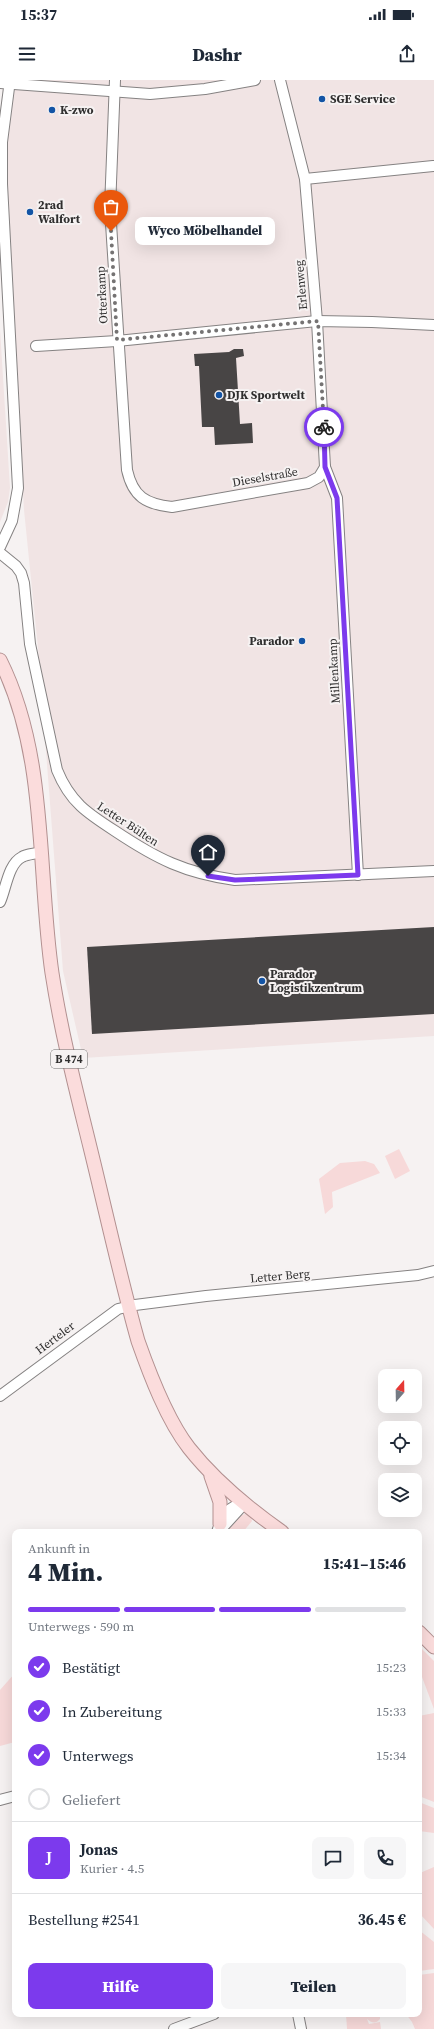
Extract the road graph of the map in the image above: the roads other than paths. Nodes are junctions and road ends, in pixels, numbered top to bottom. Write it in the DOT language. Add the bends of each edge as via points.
graph roads {
  1 [pos="115,80"];
  2 [pos="255,80"];
  3 [pos="280,80"];
  4 [pos="6,82"];
  5 [pos="115,92"];
  6 [pos="2,116"];
  7 [pos="433,166"];
  8 [pos="305,179"];
  9 [pos="318,321"];
  10 [pos="434,325"];
  11 [pos="117,340"];
  12 [pos="36,346"];
  13 [pos="325,467"];
  14 [pos="0,547"];
  15 [pos="0,553"];
  16 [pos="0,660"];
  17 [pos="40,852"];
  18 [pos="434,871"];
  19 [pos="358,875"];
  20 [pos="0,902"];
  21 [pos="434,1270"];
  22 [pos="129,1306"];
  23 [pos="0,1396"];
  24 [pos="207,1468"];
  25 [pos="244,1504"];
  26 [pos="219,1529"];
  27 [pos="278,1529"];
  28 [pos="422,1635"];
  29 [pos="434,1647"];
  30 [pos="12,1797"];
  31 [pos="0,1800"];
  32 [pos="206,2017"];
  33 [pos="299,2017"];
  34 [pos="174,2029"];
  35 [pos="301,2029"];
  1 -- 5 [label="street, Otterkamp"];
  2 -- 5 [label="street" via="178,92"];
  3 -- 8 [label="street, Erlenweg"];
  4 -- 5 [label="street" via="23,86"];
  4 -- 6 [label="street"];
  5 -- 11 [label="street, Otterkamp" via="110,208"];
  6 -- 14 [label="street" via="2,184 18,488 12,521"];
  7 -- 8 [label="street"];
  8 -- 9 [label="street, Erlenweg"];
  9 -- 10 [label="street, Erlenweg"];
  9 -- 11 [label="street"];
  9 -- 13 [label="street"];
  11 -- 12 [label="street"];
  11 -- 13 [label="street, Dieselstraße" via="127,470 130,482 141,498 158,506 172,507 308,483 319,476"];
  13 -- 19 [label="street, Millenkamp" via="337,498"];
  15 -- 19 [label="street, Letter Bülten" via="16,566 23,578 30,644 57,770 72,798 83,809 145,851 183,869 208,876 235,880"];
  16 -- 17 [label="main road, B 474" via="10,681 26,737 35,794"];
  17 -- 20 [label="street" via="23,856 14,864"];
  17 -- 22 [label="main road, B 474" via="48,945 60,1020"];
  18 -- 19 [label="street, Letter Bülten"];
  21 -- 22 [label="street, Letter Berg" via="418,1275"];
  22 -- 23 [label="street, Herteler" via="109,1314"];
  22 -- 24 [label="main road, B 474" via="138,1341 156,1388 188,1447"];
  24 -- 25 [label="main road, B 474"];
  24 -- 26 [label="main road" via="220,1502"];
  25 -- 26 [label="street"];
  25 -- 27 [label="main road, B 474"];
  28 -- 29 [label="main road"];
  30 -- 31 [label="street"];
  32 -- 34 [label="street"];
  33 -- 35 [label="street"];
}
